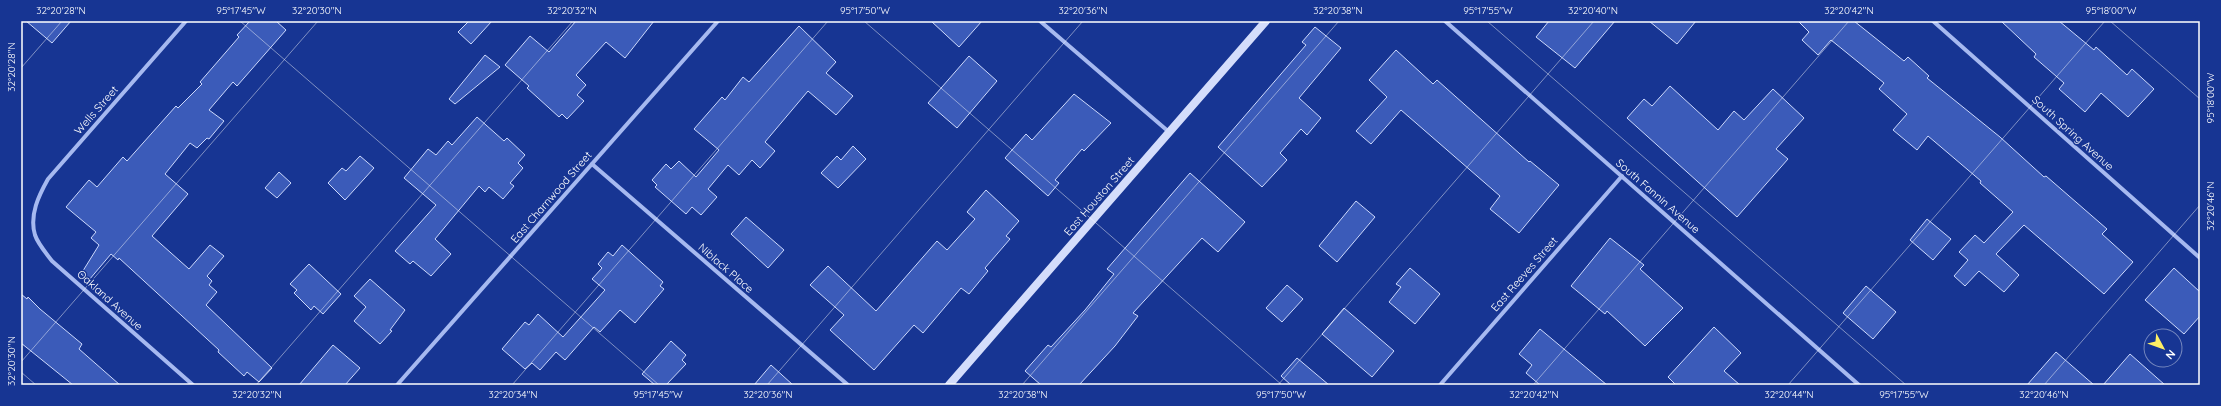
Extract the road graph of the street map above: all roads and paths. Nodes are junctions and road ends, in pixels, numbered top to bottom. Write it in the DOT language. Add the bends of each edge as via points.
graph roads {
  1 [pos="186,21"];
  2 [pos="718,21"];
  3 [pos="1040,21"];
  4 [pos="1266,21"];
  5 [pos="1446,21"];
  6 [pos="1933,21"];
  7 [pos="1169,132"];
  8 [pos="592,164"];
  9 [pos="1622,176"];
  10 [pos="34,218"];
  11 [pos="2200,258"];
  12 [pos="192,385"];
  13 [pos="397,385"];
  14 [pos="848,385"];
  15 [pos="949,385"];
  16 [pos="1440,385"];
  17 [pos="1859,385"];
  1 -- 10 [label="street, Wells Street" via="48,179 37,199"];
  2 -- 8 [label="street, East Charnwood Street"];
  3 -- 7 [label="street"];
  4 -- 7 [label="street, East Houston Street"];
  5 -- 9 [label="street, South Fannin Avenue"];
  6 -- 11 [label="street, South Spring Avenue"];
  7 -- 15 [label="street, East Houston Street"];
  8 -- 13 [label="street, East Charnwood Street"];
  8 -- 14 [label="street, Niblack Place"];
  9 -- 16 [label="street, East Reeves Street"];
  9 -- 17 [label="street, South Fannin Avenue"];
  10 -- 12 [label="street, Oakland Avenue" via="35,235 52,261"];
}
